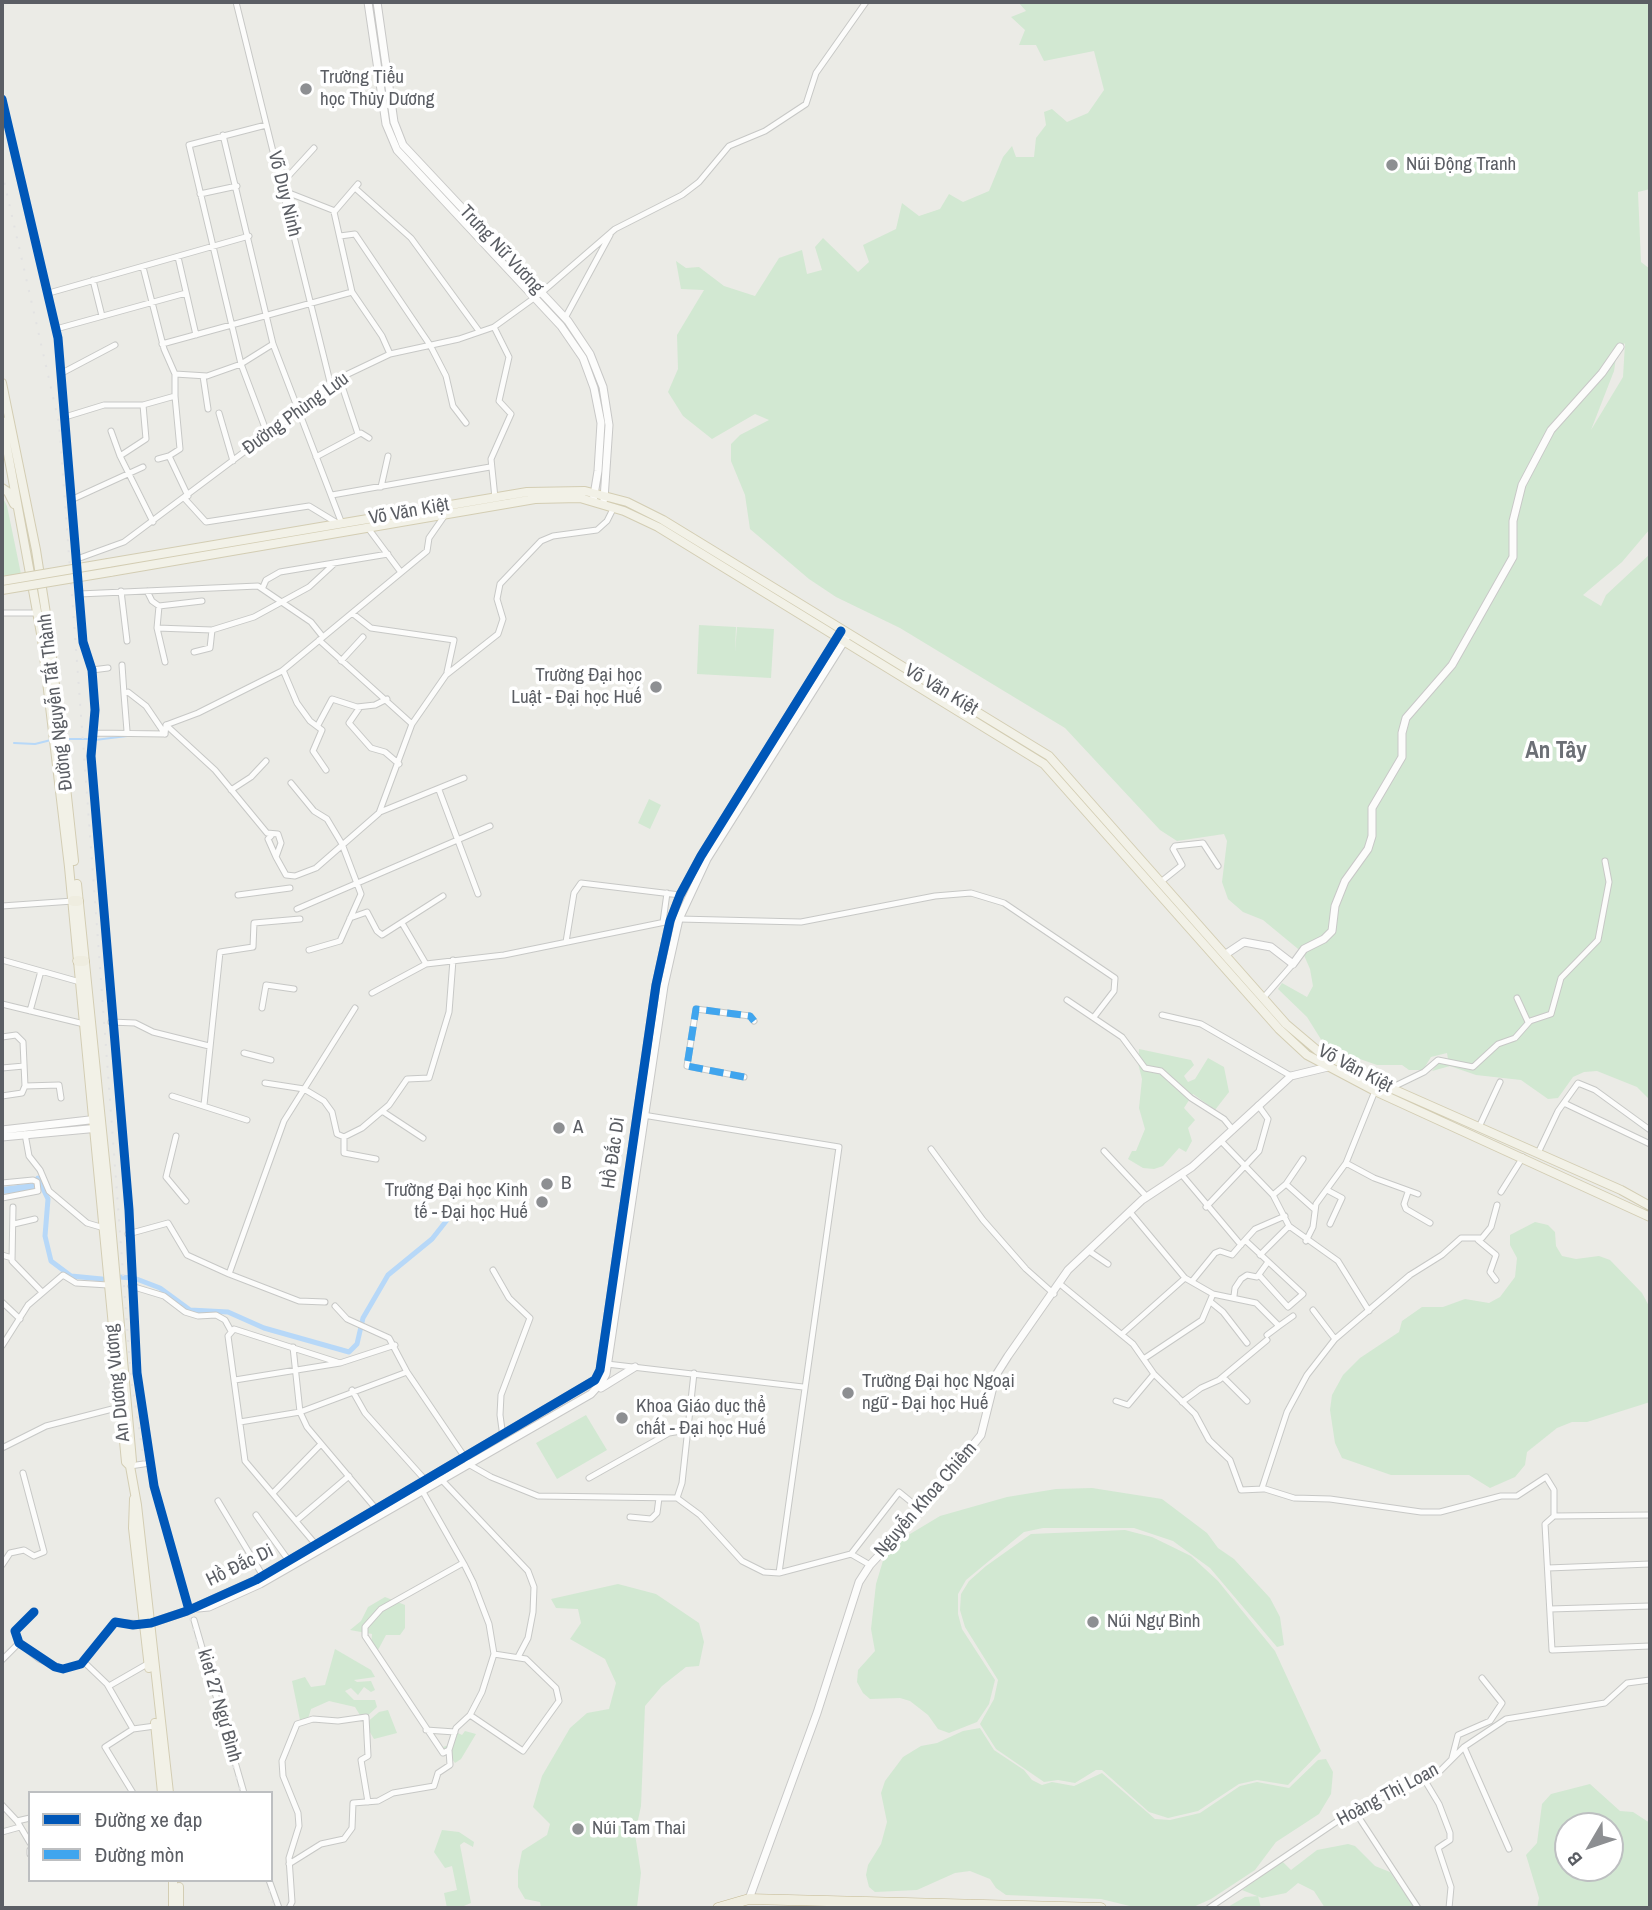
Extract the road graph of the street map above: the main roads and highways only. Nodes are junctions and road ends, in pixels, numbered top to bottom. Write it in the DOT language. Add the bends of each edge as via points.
graph roads {
  1 [pos="2,383"];
  2 [pos="2,421"];
  3 [pos="10,464"];
  4 [pos="17,476"];
  5 [pos="2,480"];
  6 [pos="2,488"];
  7 [pos="594,496"];
  8 [pos="604,499"];
  9 [pos="476,505"];
  10 [pos="367,524"];
  11 [pos="27,552"];
  12 [pos="109,568"];
  13 [pos="741,574"];
  14 [pos="2,581"];
  15 [pos="2,590"];
  16 [pos="57,733"];
  17 [pos="1067,780"];
  18 [pos="1223,957"];
  19 [pos="81,961"];
  20 [pos="88,1024"];
  21 [pos="1330,1063"];
  22 [pos="98,1124"];
  23 [pos="1502,1143"];
  24 [pos="1621,1190"];
  25 [pos="1617,1199"];
  26 [pos="1650,1206"];
  27 [pos="1650,1217"];
  28 [pos="115,1314"];
  29 [pos="147,1623"];
  30 [pos="160,1750"];
  31 [pos="162,1791"];
  32 [pos="169,1791"];
  33 [pos="176,1882"];
  34 [pos="176,1882"];
  35 [pos="748,1904"];
  36 [pos="173,1908"];
  37 [pos="179,1908"];
  38 [pos="718,1908"];
  39 [pos="1101,1908"];
  1 -- 3 [label="main road, Đường Nguyễn Tất Thành"];
  2 -- 3 [label="main road, Đường Nguyễn Tất Thành"];
  3 -- 4 [label="main road, Đường Nguyễn Tất Thành"];
  4 -- 5 [label="main road"];
  4 -- 11 [label="main road, Đường Nguyễn Tất Thành"];
  4 -- 16 [label="main road, Đường Nguyễn Tất Thành" via="38,563"];
  6 -- 11 [label="main road" via="12,498"];
  7 -- 8 [label="main road, Võ Văn Kiệt"];
  7 -- 9 [label="main road, Võ Văn Kiệt"];
  7 -- 9 [label="main road, Võ Văn Kiệt" via="550,490"];
  8 -- 13 [label="main road, Võ Văn Kiệt"];
  8 -- 13 [label="main road, Võ Văn Kiệt" via="654,515"];
  9 -- 10 [label="main road, Võ Văn Kiệt"];
  9 -- 10 [label="main road, Võ Văn Kiệt" via="446,514"];
  10 -- 12 [label="main road, Võ Văn Kiệt"];
  11 -- 16 [label="main road, Đường Nguyễn Tất Thành"];
  12 -- 14 [label="main road, bridge"];
  12 -- 15 [label="main road, bridge"];
  13 -- 17 [label="main road, Võ Văn Kiệt" via="1020,737 1049,756"];
  16 -- 19 [label="main road, Đường Nguyễn Tất Thành"];
  17 -- 18 [label="main road, Võ Văn Kiệt"];
  17 -- 18 [label="main road, Võ Văn Kiệt" via="1162,881"];
  18 -- 21 [label="main road, Võ Văn Kiệt"];
  18 -- 21 [label="main road, Võ Văn Kiệt" via="1293,1043"];
  19 -- 20 [label="main road, Đường Nguyễn Tất Thành"];
  19 -- 20 [label="main road, Đường Nguyễn Tất Thành"];
  20 -- 22 [label="main road, An Dương Vương"];
  21 -- 23 [label="main road, Võ Văn Kiệt" via="1479,1127"];
  21 -- 23 [label="main road, Võ Văn Kiệt" via="1375,1091"];
  22 -- 28 [label="main road, An Dương Vương"];
  22 -- 28 [label="main road, An Dương Vương" via="108,1285"];
  23 -- 24 [label="main road, Võ Văn Kiệt" via="1538,1153"];
  23 -- 25 [label="main road, Võ Văn Kiệt"];
  24 -- 25 [label="main road"];
  24 -- 26 [label="main road, Võ Văn Kiệt"];
  25 -- 27 [label="main road, Võ Văn Kiệt"];
  28 -- 29 [label="main road, An Dương Vương" via="126,1462"];
  29 -- 30 [label="main road"];
  29 -- 30 [label="main road"];
  30 -- 31 [label="main road"];
  30 -- 32 [label="main road"];
  33 -- 36 [label="main road"];
  34 -- 37 [label="main road"];
  35 -- 38 [label="highway"];
  35 -- 39 [label="highway"];
}
